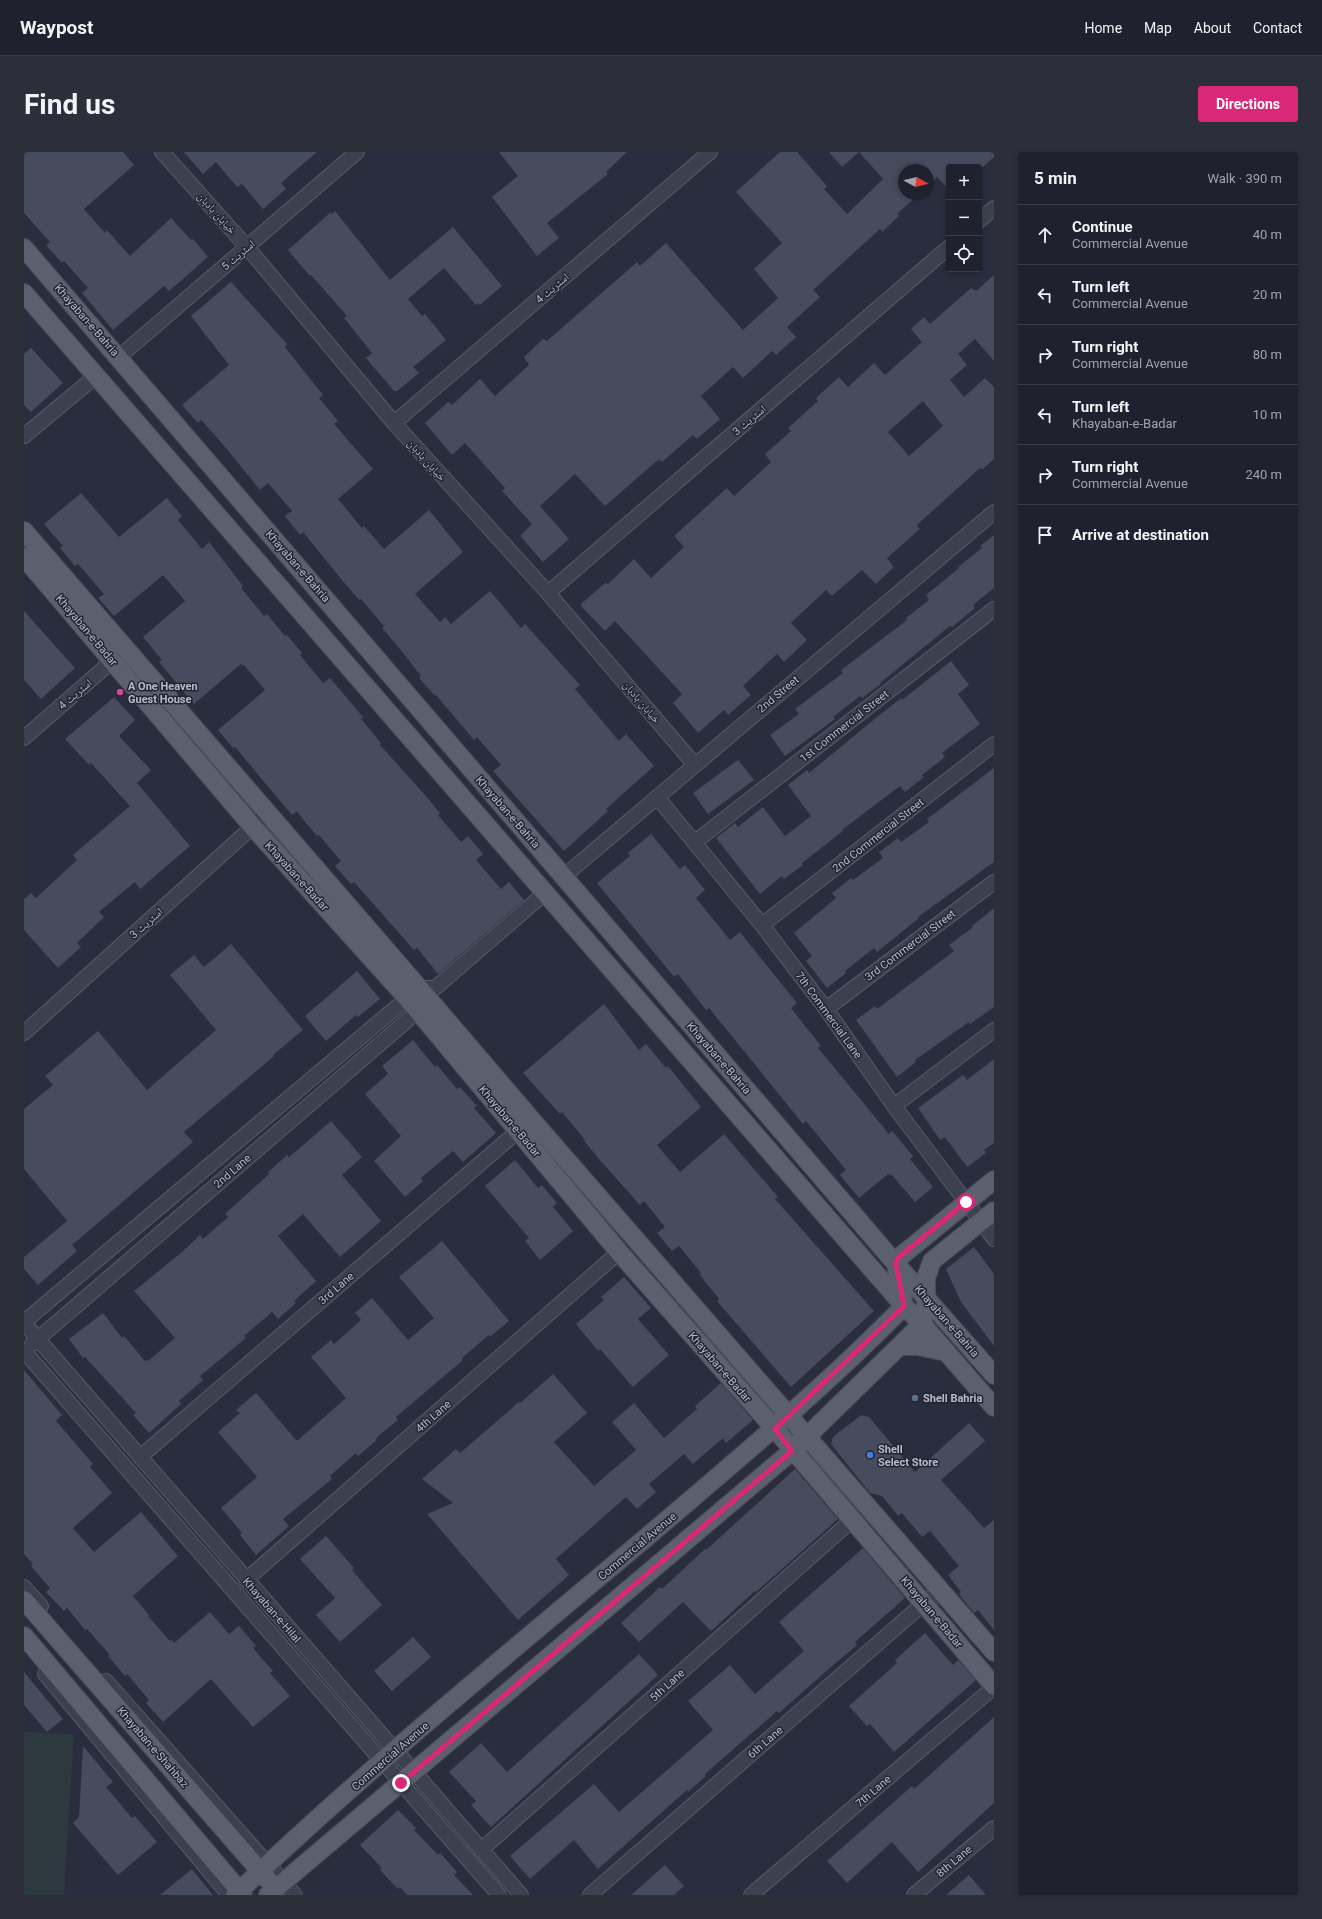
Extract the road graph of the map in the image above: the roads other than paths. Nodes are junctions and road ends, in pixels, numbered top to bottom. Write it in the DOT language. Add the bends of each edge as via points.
graph roads {
  1 [pos="162,152"];
  2 [pos="357,152"];
  3 [pos="710,152"];
  4 [pos="994,208"];
  5 [pos="982,218"];
  6 [pos="247,247"];
  7 [pos="24,248"];
  8 [pos="946,250"];
  9 [pos="24,292"];
  10 [pos="119,357"];
  11 [pos="96,376"];
  12 [pos="394,423"];
  13 [pos="24,436"];
  14 [pos="994,512"];
  15 [pos="24,531"];
  16 [pos="24,557"];
  17 [pos="548,593"];
  18 [pos="994,609"];
  19 [pos="119,655"];
  20 [pos="24,738"];
  21 [pos="994,744"];
  22 [pos="695,765"];
  23 [pos="657,797"];
  24 [pos="268,813"];
  25 [pos="253,827"];
  26 [pos="695,842"];
  27 [pos="563,877"];
  28 [pos="994,882"];
  29 [pos="545,893"];
  30 [pos="762,925"];
  31 [pos="422,997"];
  32 [pos="826,1009"];
  33 [pos="994,1030"];
  34 [pos="24,1033"];
  35 [pos="738,1080"];
  36 [pos="721,1095"];
  37 [pos="894,1106"];
  38 [pos="525,1125"];
  39 [pos="994,1180"];
  40 [pos="966,1202"];
  41 [pos="987,1216"];
  42 [pos="994,1239"];
  43 [pos="619,1252"];
  44 [pos="896,1264"];
  45 [pos="926,1297"];
  46 [pos="904,1306"];
  47 [pos="24,1322"];
  48 [pos="922,1324"];
  49 [pos="38,1338"];
  50 [pos="900,1346"];
  51 [pos="24,1351"];
  52 [pos="946,1352"];
  53 [pos="994,1374"];
  54 [pos="994,1407"];
  55 [pos="789,1415"];
  56 [pos="775,1429"];
  57 [pos="807,1437"];
  58 [pos="792,1451"];
  59 [pos="140,1457"];
  60 [pos="852,1520"];
  61 [pos="246,1580"];
  62 [pos="24,1587"];
  63 [pos="941,1591"];
  64 [pos="24,1600"];
  65 [pos="924,1603"];
  66 [pos="24,1636"];
  67 [pos="24,1649"];
  68 [pos="994,1652"];
  69 [pos="994,1687"];
  70 [pos="389,1756"];
  71 [pos="408,1777"];
  72 [pos="994,1828"];
  73 [pos="481,1850"];
  74 [pos="264,1867"];
  75 [pos="281,1891"];
  76 [pos="236,1894"];
  77 [pos="499,1895"];
  78 [pos="522,1895"];
  79 [pos="590,1895"];
  80 [pos="751,1895"];
  81 [pos="914,1895"];
  1 -- 6 [label="street, خیابان بادبان"];
  2 -- 6 [label="street, اسٹریٹ 5"];
  3 -- 12 [label="street, اسٹریٹ 4"];
  4 -- 5 [label="street"];
  6 -- 10 [label="street, اسٹریٹ 5"];
  6 -- 12 [label="street, خیابان بادبان"];
  7 -- 10 [label="main road, Khayaban-e-Bahria"];
  8 -- 17 [label="street, اسٹریٹ 3"];
  9 -- 11 [label="main road, Khayaban-e-Bahria"];
  10 -- 27 [label="main road, Khayaban-e-Bahria"];
  11 -- 13 [label="street"];
  11 -- 29 [label="main road, Khayaban-e-Bahria"];
  12 -- 17 [label="street, خیابان بادبان"];
  14 -- 22 [label="street, 2nd Street"];
  15 -- 19 [label="main road, Khayaban-e-Badar"];
  16 -- 19 [label="main road, Khayaban-e-Badar"];
  17 -- 22 [label="street, خیابان بادبان"];
  18 -- 26 [label="street, 1st Commercial Street"];
  19 -- 20 [label="street, اسٹریٹ 4"];
  19 -- 24 [label="main road, Khayaban-e-Badar"];
  19 -- 25 [label="main road, Khayaban-e-Badar"];
  21 -- 30 [label="street, 2nd Commercial Street"];
  22 -- 23 [label="street, 2nd Street"];
  23 -- 26 [label="street, 7th Commercial Lane"];
  23 -- 27 [label="street, 2nd Street"];
  24 -- 25 [label="street, اسٹریٹ 3"];
  24 -- 31 [label="main road, Khayaban-e-Badar"];
  25 -- 31 [label="main road, Khayaban-e-Badar"];
  25 -- 34 [label="street, اسٹریٹ 3"];
  26 -- 30 [label="street, 7th Commercial Lane"];
  27 -- 35 [label="main road, Khayaban-e-Bahria"];
  28 -- 32 [label="street, 3rd Commercial Street"];
  29 -- 31 [label="street"];
  29 -- 36 [label="main road, Khayaban-e-Bahria"];
  30 -- 32 [label="street, 7th Commercial Lane"];
  31 -- 38 [label="main road, Khayaban-e-Badar"];
  31 -- 47 [label="street"];
  31 -- 49 [label="street, 2nd Lane"];
  32 -- 37 [label="street, 7th Commercial Lane"];
  33 -- 37 [label="street"];
  35 -- 36 [label="main road"];
  35 -- 44 [label="main road, Khayaban-e-Bahria"];
  36 -- 46 [label="main road, Khayaban-e-Bahria"];
  37 -- 40 [label="street, 7th Commercial Lane"];
  38 -- 43 [label="main road, Khayaban-e-Badar"];
  38 -- 55 [label="main road, Khayaban-e-Badar"];
  38 -- 59 [label="street, 3rd Lane"];
  39 -- 40 [label="main road"];
  40 -- 41 [label="street, 7th Commercial Lane"];
  40 -- 44 [label="main road" via="901,1256"];
  41 -- 42 [label="street, 7th Commercial Lane"];
  41 -- 45 [label="main road" via="932,1261 926,1278"];
  43 -- 56 [label="main road, Khayaban-e-Badar"];
  43 -- 61 [label="street, 4th Lane"];
  44 -- 45 [label="main road, Khayaban-e-Bahria"];
  44 -- 46 [label="main road"];
  45 -- 48 [label="main road"];
  45 -- 53 [label="main road, Khayaban-e-Bahria"];
  46 -- 48 [label="main road, Khayaban-e-Bahria"];
  46 -- 55 [label="main road, Commercial Avenue"];
  47 -- 49 [label="street, Khayaban-e-Hilal"];
  48 -- 50 [label="main road"];
  48 -- 52 [label="main road, Khayaban-e-Bahria"];
  49 -- 51 [label="street, 2nd Lane"];
  49 -- 59 [label="street, Khayaban-e-Hilal"];
  50 -- 52 [label="main road" via="924,1347"];
  50 -- 57 [label="main road"];
  51 -- 70 [label="street"];
  52 -- 54 [label="main road, Khayaban-e-Bahria"];
  55 -- 56 [label="main road, Commercial Avenue"];
  55 -- 57 [label="main road, Khayaban-e-Badar"];
  56 -- 58 [label="main road, Khayaban-e-Badar"];
  56 -- 70 [label="main road, Commercial Avenue"];
  57 -- 58 [label="main road"];
  57 -- 63 [label="main road, Khayaban-e-Badar"];
  58 -- 60 [label="main road, Khayaban-e-Badar"];
  58 -- 71 [label="main road"];
  59 -- 61 [label="street, Khayaban-e-Hilal"];
  60 -- 65 [label="main road, Khayaban-e-Badar"];
  60 -- 73 [label="street, 5th Lane"];
  61 -- 70 [label="street, Khayaban-e-Hilal"];
  62 -- 74 [label="street"];
  63 -- 65 [label="street, 6th Lane"];
  63 -- 68 [label="main road, Khayaban-e-Badar"];
  64 -- 74 [label="main road, Khayaban-e-Shahbaz"];
  65 -- 69 [label="main road, Khayaban-e-Badar"];
  65 -- 79 [label="street, 6th Lane"];
  66 -- 76 [label="main road"];
  67 -- 76 [label="street"];
  69 -- 80 [label="street, 7th Lane"];
  70 -- 71 [label="street"];
  70 -- 74 [label="main road, Commercial Avenue"];
  71 -- 73 [label="street"];
  71 -- 75 [label="main road"];
  71 -- 77 [label="street"];
  72 -- 81 [label="street, 8th Lane"];
  73 -- 78 [label="street"];
  74 -- 75 [label="main road, Khayaban-e-Shahbaz"];
  74 -- 76 [label="main road, Commercial Avenue"];
}
